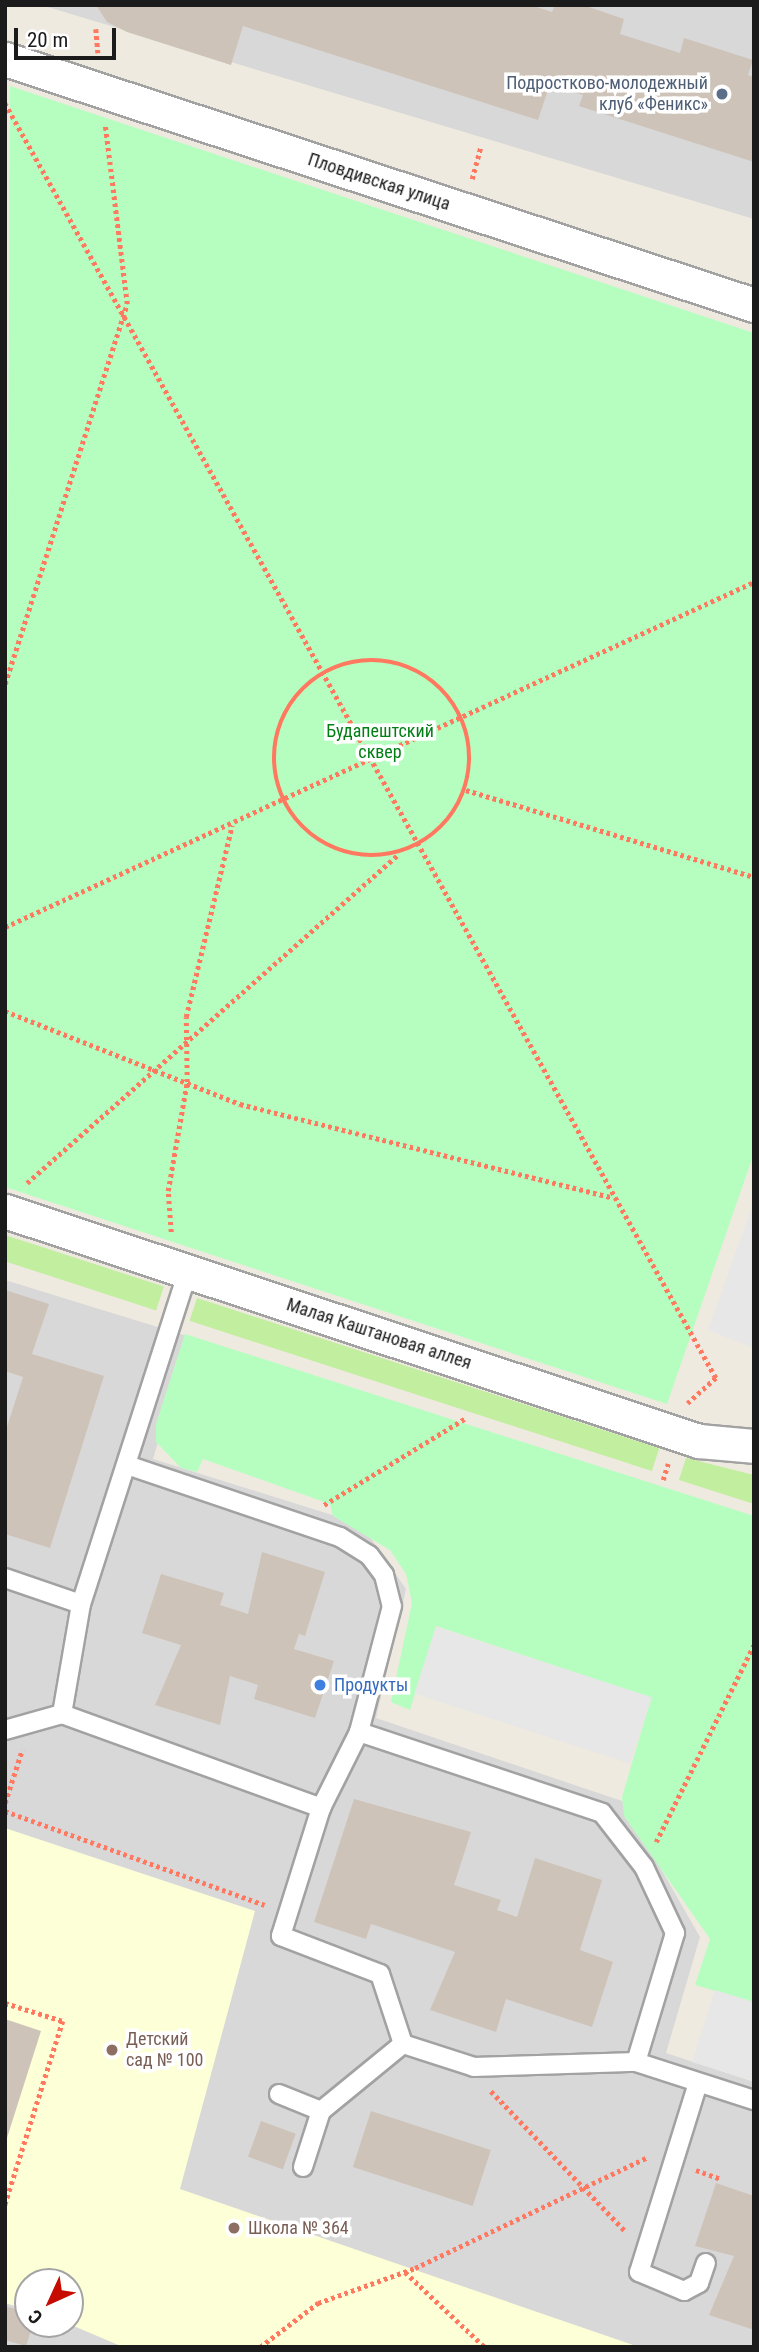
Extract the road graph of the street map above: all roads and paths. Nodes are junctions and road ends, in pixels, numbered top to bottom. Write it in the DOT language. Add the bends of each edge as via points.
graph roads {
  1 [pos="5,59"];
  2 [pos="5,103"];
  3 [pos="105,122"];
  4 [pos="754,305"];
  5 [pos="126,311"];
  6 [pos="754,582"];
  7 [pos="324,671"];
  8 [pos="5,684"];
  9 [pos="462,717"];
  10 [pos="373,760"];
  11 [pos="466,790"];
  12 [pos="283,801"];
  13 [pos="232,824"];
  14 [pos="419,845"];
  15 [pos="400,853"];
  16 [pos="754,877"];
  17 [pos="5,927"];
  18 [pos="5,1012"];
  19 [pos="188,1038"];
  20 [pos="158,1068"];
  21 [pos="187,1082"];
  22 [pos="614,1198"];
  23 [pos="13,1200"];
  24 [pos="181,1257"];
  25 [pos="685,1412"];
  26 [pos="466,1418"];
  27 [pos="754,1446"];
  28 [pos="670,1458"];
  29 [pos="127,1465"];
  30 [pos="663,1480"];
  31 [pos="303,1524"];
  32 [pos="5,1578"];
  33 [pos="81,1604"];
  34 [pos="754,1645"];
  35 [pos="62,1714"];
  36 [pos="32,1720"];
  37 [pos="5,1730"];
  38 [pos="359,1732"];
  39 [pos="5,1803"];
  40 [pos="321,1808"];
  41 [pos="5,1811"];
  42 [pos="653,1849"];
  43 [pos="288,1913"];
  44 [pos="5,2003"];
  45 [pos="402,2044"];
  46 [pos="636,2062"];
  47 [pos="474,2067"];
  48 [pos="698,2083"];
  49 [pos="279,2094"];
  50 [pos="754,2100"];
  51 [pos="321,2111"];
  52 [pos="679,2141"];
  53 [pos="303,2168"];
  54 [pos="584,2189"];
  55 [pos="5,2205"];
  56 [pos="643,2250"];
  57 [pos="706,2263"];
  58 [pos="405,2272"];
  59 [pos="260,2347"];
  60 [pos="485,2347"];
  1 -- 4 [label="street, Пловдивская улица"];
  2 -- 5 [label="path"];
  3 -- 5 [label="path" via="129,293"];
  5 -- 7 [label="path"];
  5 -- 8 [label="path"];
  6 -- 9 [label="path"];
  7 -- 9 [label="path" via="354,660 387,660 435,683"];
  7 -- 10 [label="path"];
  7 -- 12 [label="path" via="283,714 274,773"];
  9 -- 10 [label="path"];
  9 -- 11 [label="path" via="471,754"];
  10 -- 12 [label="path"];
  10 -- 14 [label="path"];
  11 -- 14 [label="path" via="455,812"];
  11 -- 16 [label="path"];
  12 -- 13 [label="path"];
  12 -- 15 [label="path" via="312,837 332,849 354,855"];
  13 -- 17 [label="path"];
  13 -- 19 [label="path" via="186,1017"];
  14 -- 15 [label="path"];
  14 -- 22 [label="path"];
  15 -- 19 [label="path"];
  18 -- 20 [label="path"];
  19 -- 20 [label="path"];
  19 -- 21 [label="path"];
  20 -- 21 [label="path"];
  20 -- 23 [label="path"];
  21 -- 22 [label="path" via="253,1108"];
  21 -- 24 [label="path" via="168,1191"];
  22 -- 25 [label="path" via="716,1378"];
  23 -- 24 [label="street, Малая Каштановая аллея"];
  24 -- 27 [label="street, Малая Каштановая аллея" via="699,1441"];
  24 -- 29 [label="lane"];
  26 -- 31 [label="path" via="327,1502"];
  28 -- 30 [label="path"];
  29 -- 31 [label="lane"];
  29 -- 33 [label="lane"];
  31 -- 38 [label="lane" via="340,1537 384,1575 392,1606 388,1637"];
  32 -- 33 [label="lane"];
  33 -- 35 [label="lane"];
  34 -- 42 [label="path"];
  35 -- 36 [label="lane"];
  35 -- 40 [label="lane"];
  36 -- 37 [label="lane"];
  36 -- 39 [label="path"];
  38 -- 40 [label="lane"];
  38 -- 46 [label="lane" via="602,1813 614,1825 675,1933"];
  40 -- 43 [label="lane"];
  41 -- 43 [label="path"];
  43 -- 45 [label="lane" via="281,1936 380,1974"];
  44 -- 55 [label="path" via="63,2021"];
  45 -- 47 [label="lane"];
  45 -- 51 [label="lane"];
  46 -- 47 [label="lane"];
  46 -- 48 [label="lane"];
  47 -- 54 [label="path"];
  48 -- 50 [label="lane"];
  48 -- 52 [label="lane"];
  49 -- 51 [label="lane"];
  51 -- 53 [label="lane"];
  52 -- 54 [label="path"];
  52 -- 56 [label="lane"];
  54 -- 56 [label="path"];
  54 -- 58 [label="path"];
  56 -- 57 [label="lane" via="641,2278 675,2291 699,2283"];
  58 -- 59 [label="path" via="318,2303"];
  58 -- 60 [label="path"];
}
